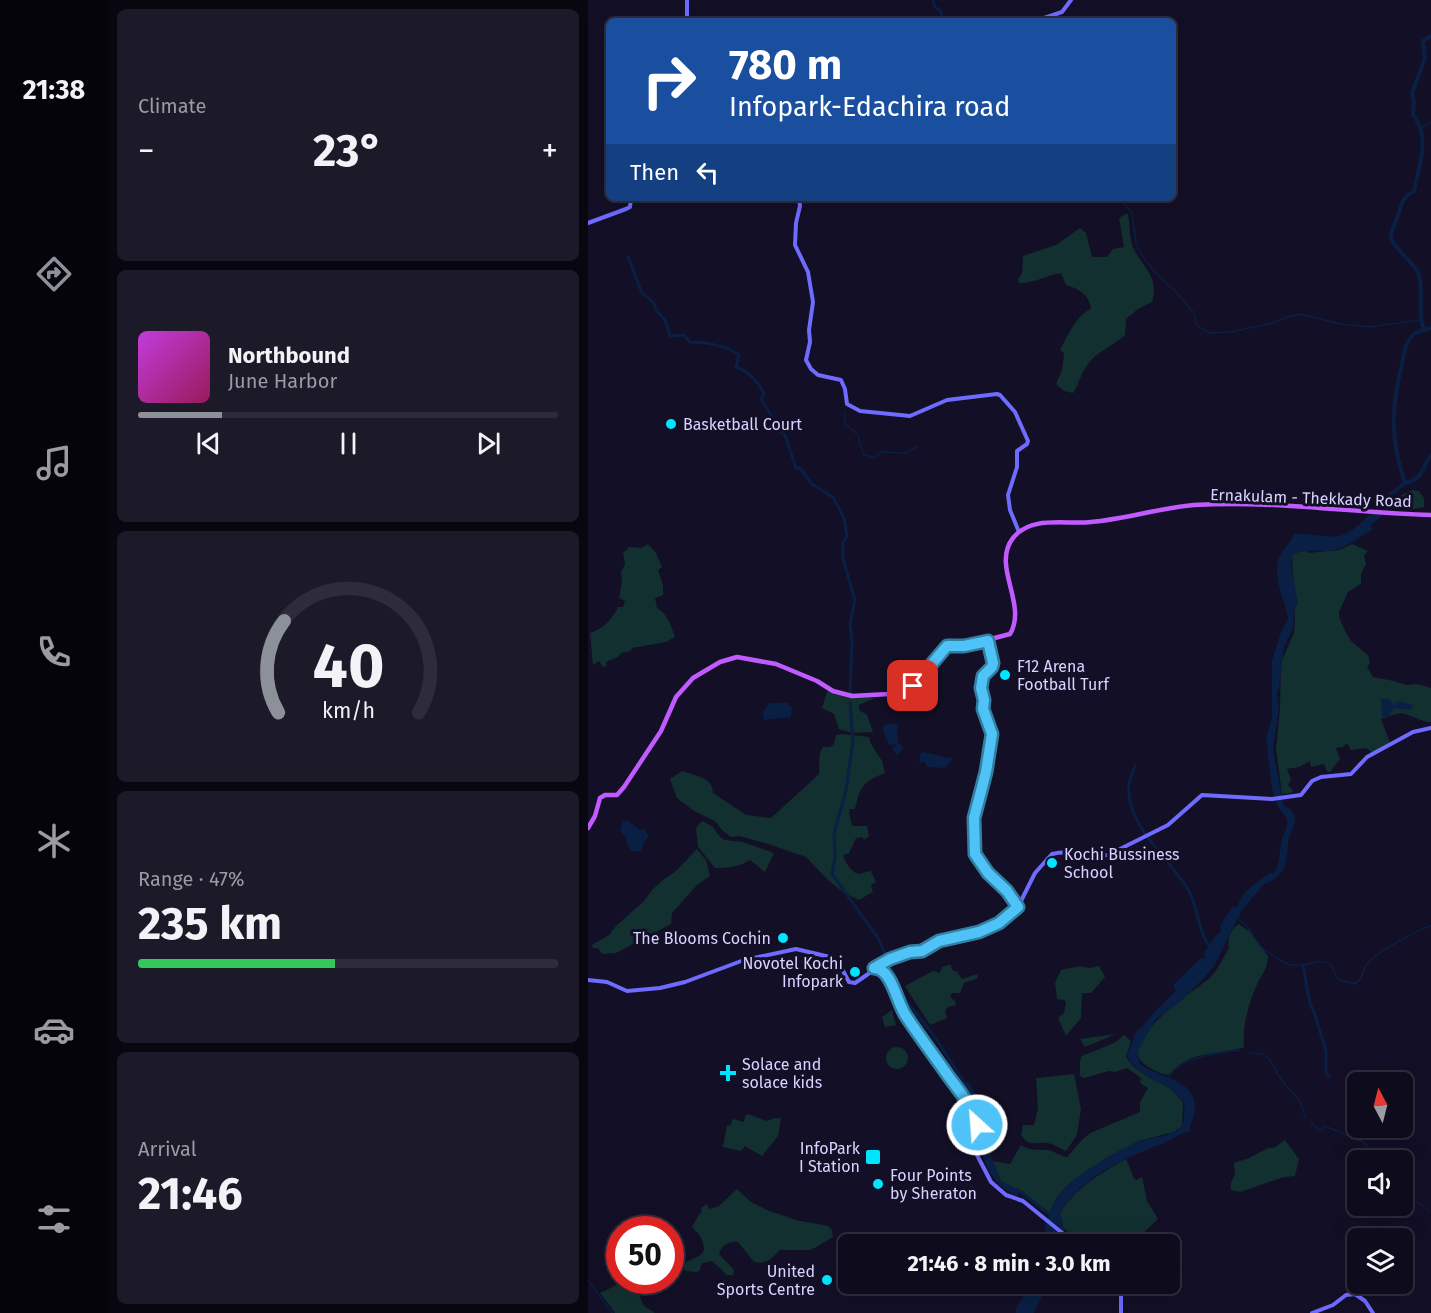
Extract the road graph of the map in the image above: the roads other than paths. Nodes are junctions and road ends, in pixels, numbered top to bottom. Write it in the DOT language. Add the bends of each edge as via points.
graph roads {
  1 [pos="687,0"];
  2 [pos="1071,0"];
  3 [pos="687,18"];
  4 [pos="1044,18"];
  5 [pos="631,201"];
  6 [pos="799,201"];
  7 [pos="588,223"];
  8 [pos="1431,515"];
  9 [pos="1019,532"];
  10 [pos="988,641"];
  11 [pos="1431,728"];
  12 [pos="588,828"];
  13 [pos="1018,907"];
  14 [pos="886,961"];
  15 [pos="879,965"];
  16 [pos="874,968"];
  17 [pos="886,969"];
  18 [pos="588,980"];
  19 [pos="898,998"];
  20 [pos="1065,1234"];
  21 [pos="1121,1294"];
  22 [pos="1121,1313"];
  23 [pos="1312,1313"];
  24 [pos="1373,1313"];
  1 -- 3 [label="main road"];
  2 -- 4 [label="main road" via="1062,12"];
  5 -- 7 [label="main road" via="630,207"];
  6 -- 9 [label="main road" via="795,245 808,272 813,302 806,360 818,375 841,380 847,404 860,411 910,416 954,398 1000,395 1015,412 1028,441 1017,451 1017,467 1008,492"];
  8 -- 9 [label="main road, Ernakulam - Thekkady Road" via="1194,505 1115,520 1045,522"];
  9 -- 10 [label="main road" via="1006,552 1015,612 1013,627 1006,636"];
  10 -- 12 [label="main road" via="947,646 915,685 889,694 847,696 776,664 737,657 720,662 693,678 676,697 661,731 624,787 617,795 600,798"];
  10 -- 13 [label="main road" via="993,663 983,676 981,688 992,734 974,818 975,854"];
  11 -- 13 [label="main road" via="1413,732 1367,757 1351,774 1312,780 1301,795 1272,799 1202,795 1176,820 1108,855 1052,854 1035,873"];
  13 -- 14 [label="main road" via="999,923 979,932"];
  14 -- 15 [label="main road"];
  14 -- 17 [label="main road"];
  15 -- 16 [label="main road"];
  15 -- 17 [label="main road"];
  16 -- 18 [label="main road" via="851,984 830,957 792,949 660,988 627,991 607,982"];
  16 -- 19 [label="main road" via="884,971"];
  17 -- 19 [label="main road"];
  19 -- 20 [label="main road" via="905,1016 973,1112 977,1155 991,1182"];
  21 -- 22 [label="main road"];
  23 -- 24 [label="main road" via="1355,1294"];
}
